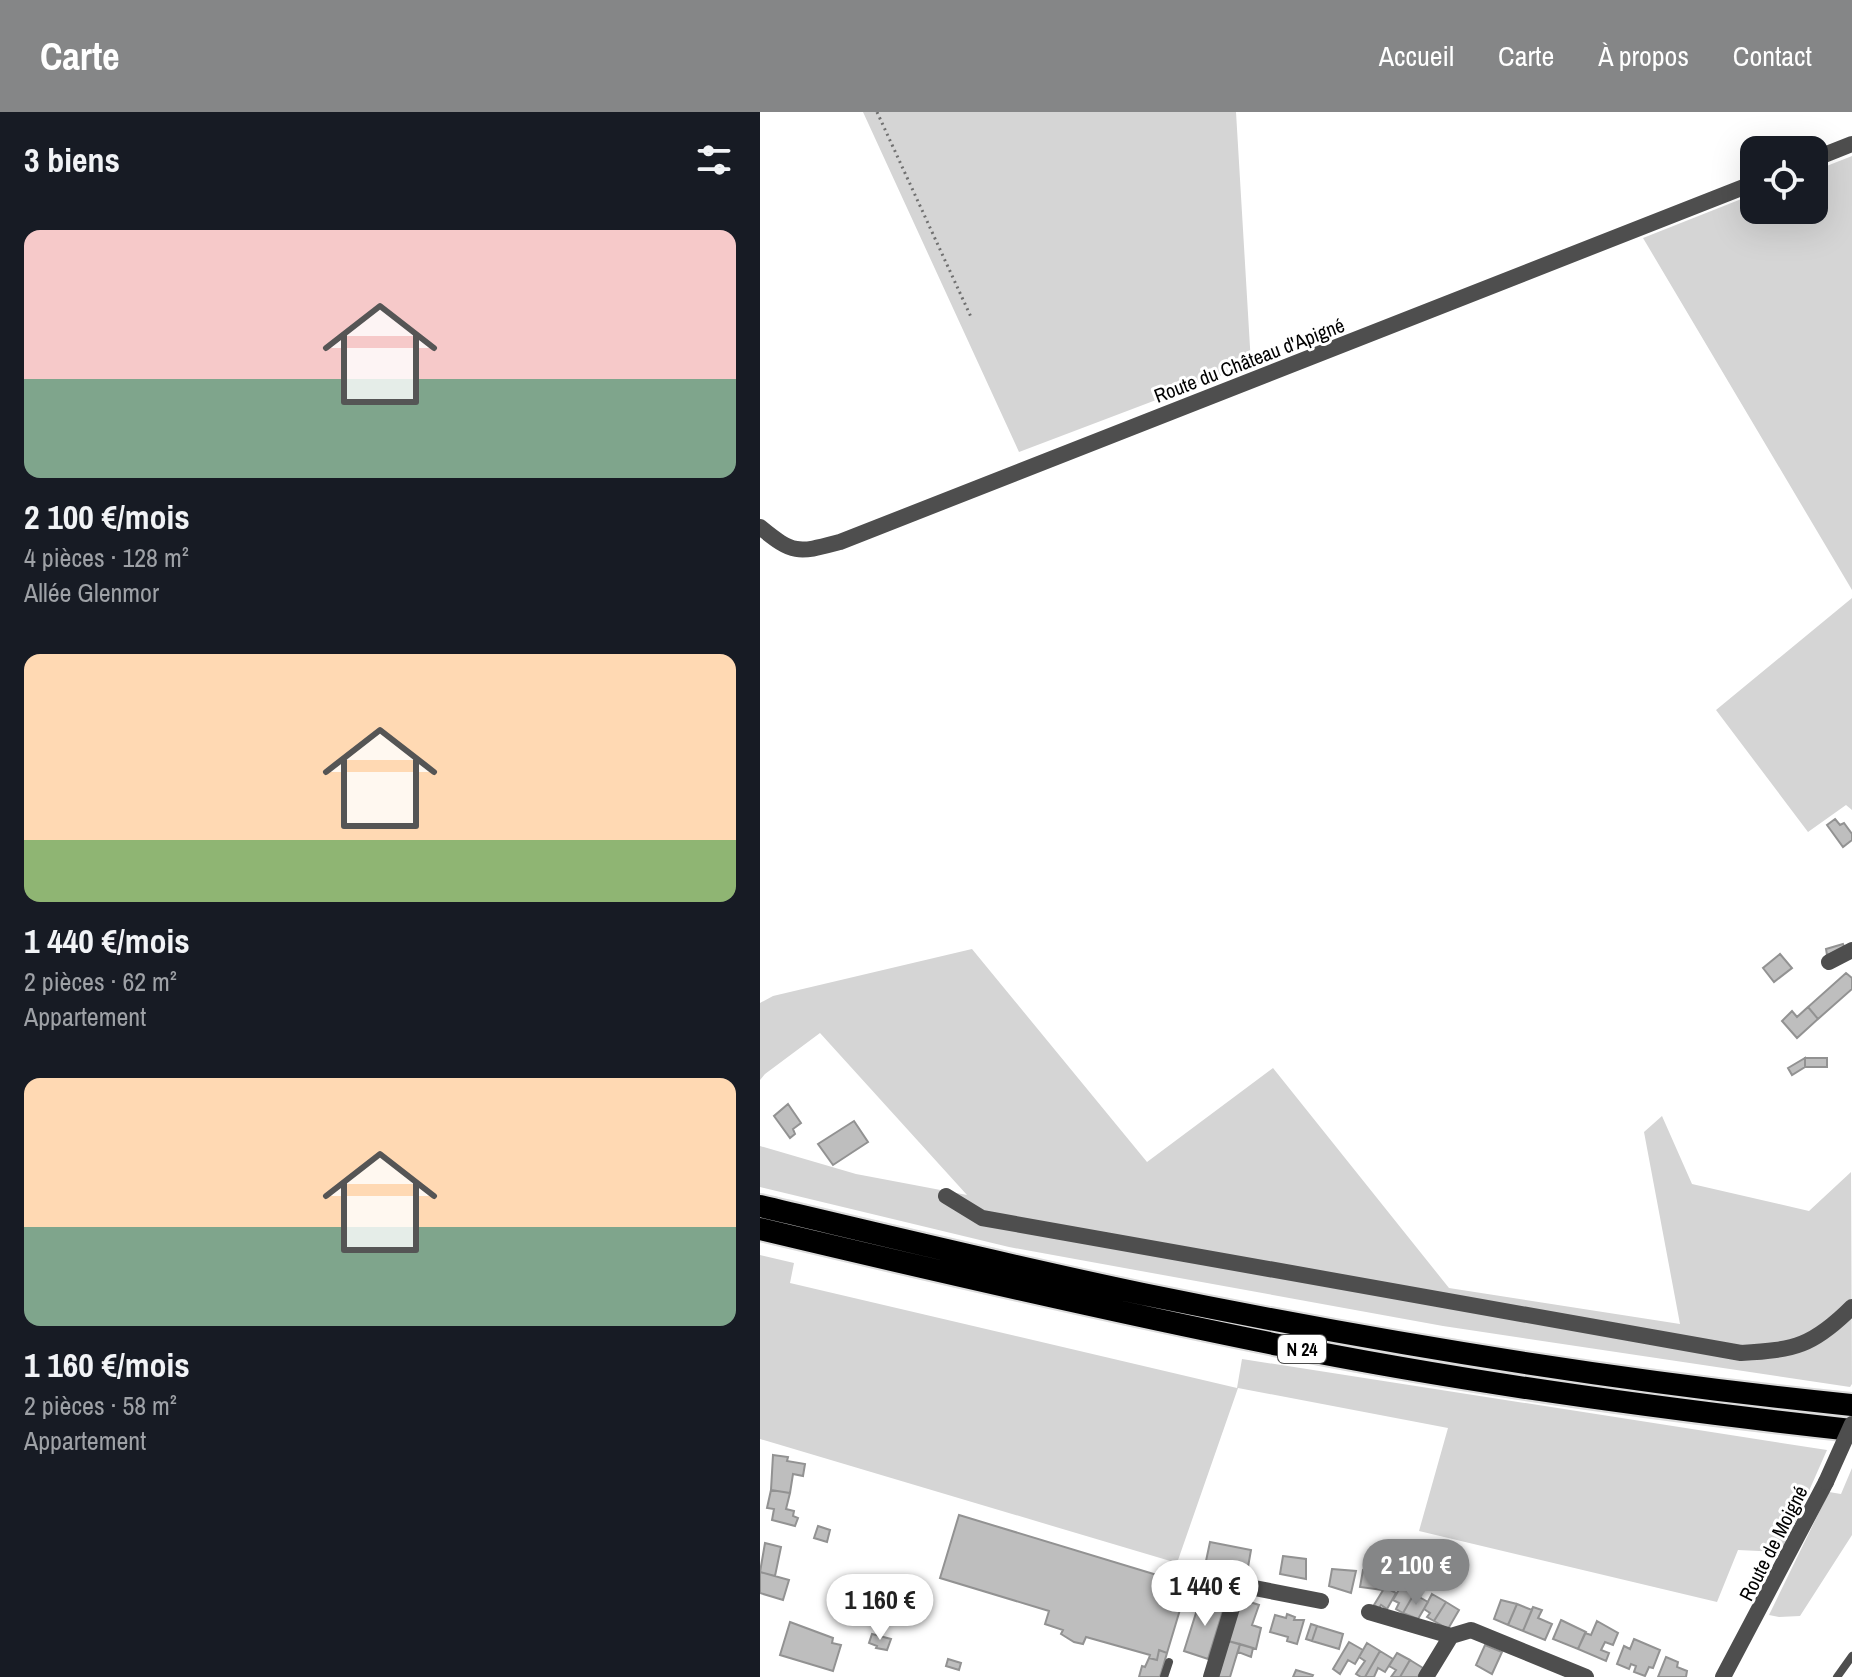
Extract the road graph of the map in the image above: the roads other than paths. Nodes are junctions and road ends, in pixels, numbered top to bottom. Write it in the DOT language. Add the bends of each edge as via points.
graph roads {
  1 [pos="1852,144"];
  2 [pos="1828,153"];
  3 [pos="1740,188"];
  4 [pos="760,527"];
  5 [pos="1852,950"];
  6 [pos="1829,962"];
  7 [pos="946,1196"];
  8 [pos="760,1206"];
  9 [pos="760,1229"];
  10 [pos="1852,1307"];
  11 [pos="1852,1405"];
  12 [pos="1852,1424"];
  13 [pos="1852,1430"];
  14 [pos="1193,1575"];
  15 [pos="1239,1585"];
  16 [pos="1321,1601"];
  17 [pos="1369,1612"];
  18 [pos="1451,1636"];
  19 [pos="1852,1656"];
  20 [pos="1169,1662"];
  21 [pos="1164,1677"];
  22 [pos="1211,1677"];
  23 [pos="1426,1677"];
  24 [pos="1586,1677"];
  25 [pos="1723,1677"];
  26 [pos="1837,1677"];
  1 -- 2 [label="street"];
  3 -- 4 [label="street, Route du Château d'Apigné" via="840,542 806,551 785,547"];
  5 -- 6 [label="street"];
  7 -- 10 [label="street" via="982,1218 1741,1353 1785,1350 1827,1333"];
  8 -- 11 [label="highway, N 24" via="1143,1294 1445,1351"];
  9 -- 13 [label="highway, N 24" via="1281,1345 1645,1405"];
  12 -- 25 [label="street, Route de Moigné, bridge"];
  14 -- 15 [label="street"];
  15 -- 16 [label="street"];
  15 -- 22 [label="street"];
  17 -- 18 [label="street"];
  18 -- 23 [label="street"];
  18 -- 24 [label="street" via="1471,1630"];
  19 -- 26 [label="lane"];
  20 -- 21 [label="lane"];
}
